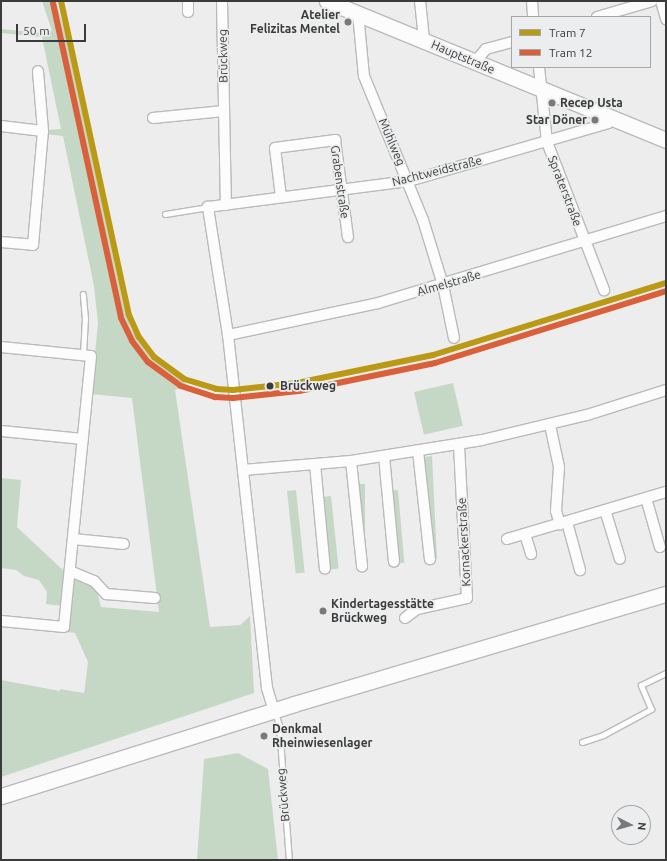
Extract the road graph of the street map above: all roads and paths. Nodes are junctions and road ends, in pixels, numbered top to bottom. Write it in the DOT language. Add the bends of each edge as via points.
graph roads {
  1 [pos="188,1"];
  2 [pos="222,1"];
  3 [pos="327,1"];
  4 [pos="420,1"];
  5 [pos="532,1"];
  6 [pos="652,1"];
  7 [pos="661,1"];
  8 [pos="352,8"];
  9 [pos="188,12"];
  10 [pos="533,16"];
  11 [pos="600,16"];
  12 [pos="666,19"];
  13 [pos="424,40"];
  14 [pos="511,42"];
  15 [pos="475,62"];
  16 [pos="539,68"];
  17 [pos="38,71"];
  18 [pos="541,88"];
  19 [pos="224,111"];
  20 [pos="612,117"];
  21 [pos="153,118"];
  22 [pos="1,126"];
  23 [pos="43,131"];
  24 [pos="666,140"];
  25 [pos="547,142"];
  26 [pos="409,181"];
  27 [pos="342,190"];
  28 [pos="281,198"];
  29 [pos="226,205"];
  30 [pos="208,207"];
  31 [pos="165,214"];
  32 [pos="666,216"];
  33 [pos="348,237"];
  34 [pos="584,241"];
  35 [pos="1,242"];
  36 [pos="444,285"];
  37 [pos="604,290"];
  38 [pos="83,294"];
  39 [pos="228,335"];
  40 [pos="454,338"];
  41 [pos="1,347"];
  42 [pos="83,355"];
  43 [pos="666,390"];
  44 [pos="550,425"];
  45 [pos="1,431"];
  46 [pos="83,439"];
  47 [pos="458,444"];
  48 [pos="418,451"];
  49 [pos="384,456"];
  50 [pos="351,461"];
  51 [pos="315,464"];
  52 [pos="242,470"];
  53 [pos="666,492"];
  54 [pos="646,498"];
  55 [pos="606,510"];
  56 [pos="564,523"];
  57 [pos="525,534"];
  58 [pos="73,539"];
  59 [pos="507,539"];
  60 [pos="124,544"];
  61 [pos="660,547"];
  62 [pos="531,554"];
  63 [pos="430,559"];
  64 [pos="620,559"];
  65 [pos="394,562"];
  66 [pos="362,566"];
  67 [pos="326,569"];
  68 [pos="580,570"];
  69 [pos="70,571"];
  70 [pos="666,594"];
  71 [pos="155,598"];
  72 [pos="405,618"];
  73 [pos="1,621"];
  74 [pos="666,673"];
  75 [pos="274,710"];
  76 [pos="582,742"];
  77 [pos="1,796"];
  78 [pos="289,860"];
  1 -- 9 [label="street"];
  2 -- 19 [label="street, Brückweg"];
  3 -- 8 [label="street, Hauptstraße"];
  4 -- 13 [label="street"];
  5 -- 10 [label="street"];
  6 -- 11 [label="street"];
  7 -- 12 [label="street"];
  8 -- 13 [label="street, Hauptstraße"];
  8 -- 26 [label="street, Mühlweg" via="364,76"];
  13 -- 15 [label="street, Hauptstraße"];
  14 -- 15 [label="street" via="486,48"];
  15 -- 18 [label="street, Hauptstraße"];
  16 -- 18 [label="street, Spraterstraße"];
  17 -- 23 [label="street"];
  18 -- 20 [label="street, Hauptstraße"];
  18 -- 25 [label="street, Spraterstraße"];
  19 -- 21 [label="street"];
  19 -- 29 [label="street, Brückweg"];
  20 -- 24 [label="street, Hauptstraße"];
  20 -- 25 [label="street, Nachtweidstraße" via="608,123"];
  22 -- 23 [label="street"];
  23 -- 35 [label="street" via="33,245"];
  25 -- 26 [label="street, Nachtweidstraße"];
  25 -- 34 [label="street, Spraterstraße"];
  26 -- 27 [label="street, Nachtweidstraße"];
  26 -- 36 [label="street, Mühlweg"];
  27 -- 28 [label="street, Nachtweidstraße"];
  27 -- 28 [label="street, Grabenstraße" via="335,140 275,148"];
  27 -- 33 [label="street, Grabenstraße"];
  28 -- 29 [label="street, Nachtweidstraße"];
  29 -- 30 [label="street, Nachtweidstraße"];
  30 -- 31 [label="lane"];
  30 -- 39 [label="street, Brückweg"];
  32 -- 34 [label="street, Almelstraße"];
  34 -- 36 [label="street, Almelstraße"];
  34 -- 37 [label="street, Spraterstraße"];
  36 -- 39 [label="street, Almelstraße" via="378,303"];
  36 -- 40 [label="street, Mühlweg"];
  38 -- 42 [label="lane"];
  39 -- 52 [label="street, Brückweg"];
  41 -- 42 [label="street"];
  42 -- 46 [label="street" via="91,356"];
  43 -- 44 [label="street"];
  44 -- 47 [label="street"];
  44 -- 56 [label="street" via="559,467 556,511"];
  45 -- 46 [label="street"];
  46 -- 58 [label="street"];
  47 -- 48 [label="street"];
  47 -- 72 [label="street, Kornackerstraße" via="467,598 417,609"];
  48 -- 49 [label="street"];
  48 -- 63 [label="street"];
  49 -- 50 [label="street"];
  49 -- 65 [label="street"];
  50 -- 51 [label="street"];
  50 -- 66 [label="street"];
  51 -- 52 [label="street"];
  51 -- 67 [label="street"];
  52 -- 75 [label="street, Brückweg" via="267,688"];
  53 -- 54 [label="street"];
  54 -- 55 [label="street"];
  54 -- 61 [label="street"];
  55 -- 56 [label="street"];
  55 -- 64 [label="street"];
  56 -- 57 [label="street"];
  56 -- 68 [label="street"];
  57 -- 59 [label="street"];
  57 -- 62 [label="street"];
  58 -- 60 [label="street"];
  58 -- 69 [label="street"];
  69 -- 71 [label="street" via="94,581 106,594"];
  69 -- 73 [label="street" via="64,627"];
  70 -- 75 [label="street"];
  74 -- 76 [label="lane" via="641,685 651,709 604,735"];
  75 -- 77 [label="street"];
  75 -- 78 [label="lane, Brückweg" via="279,725"];
}
